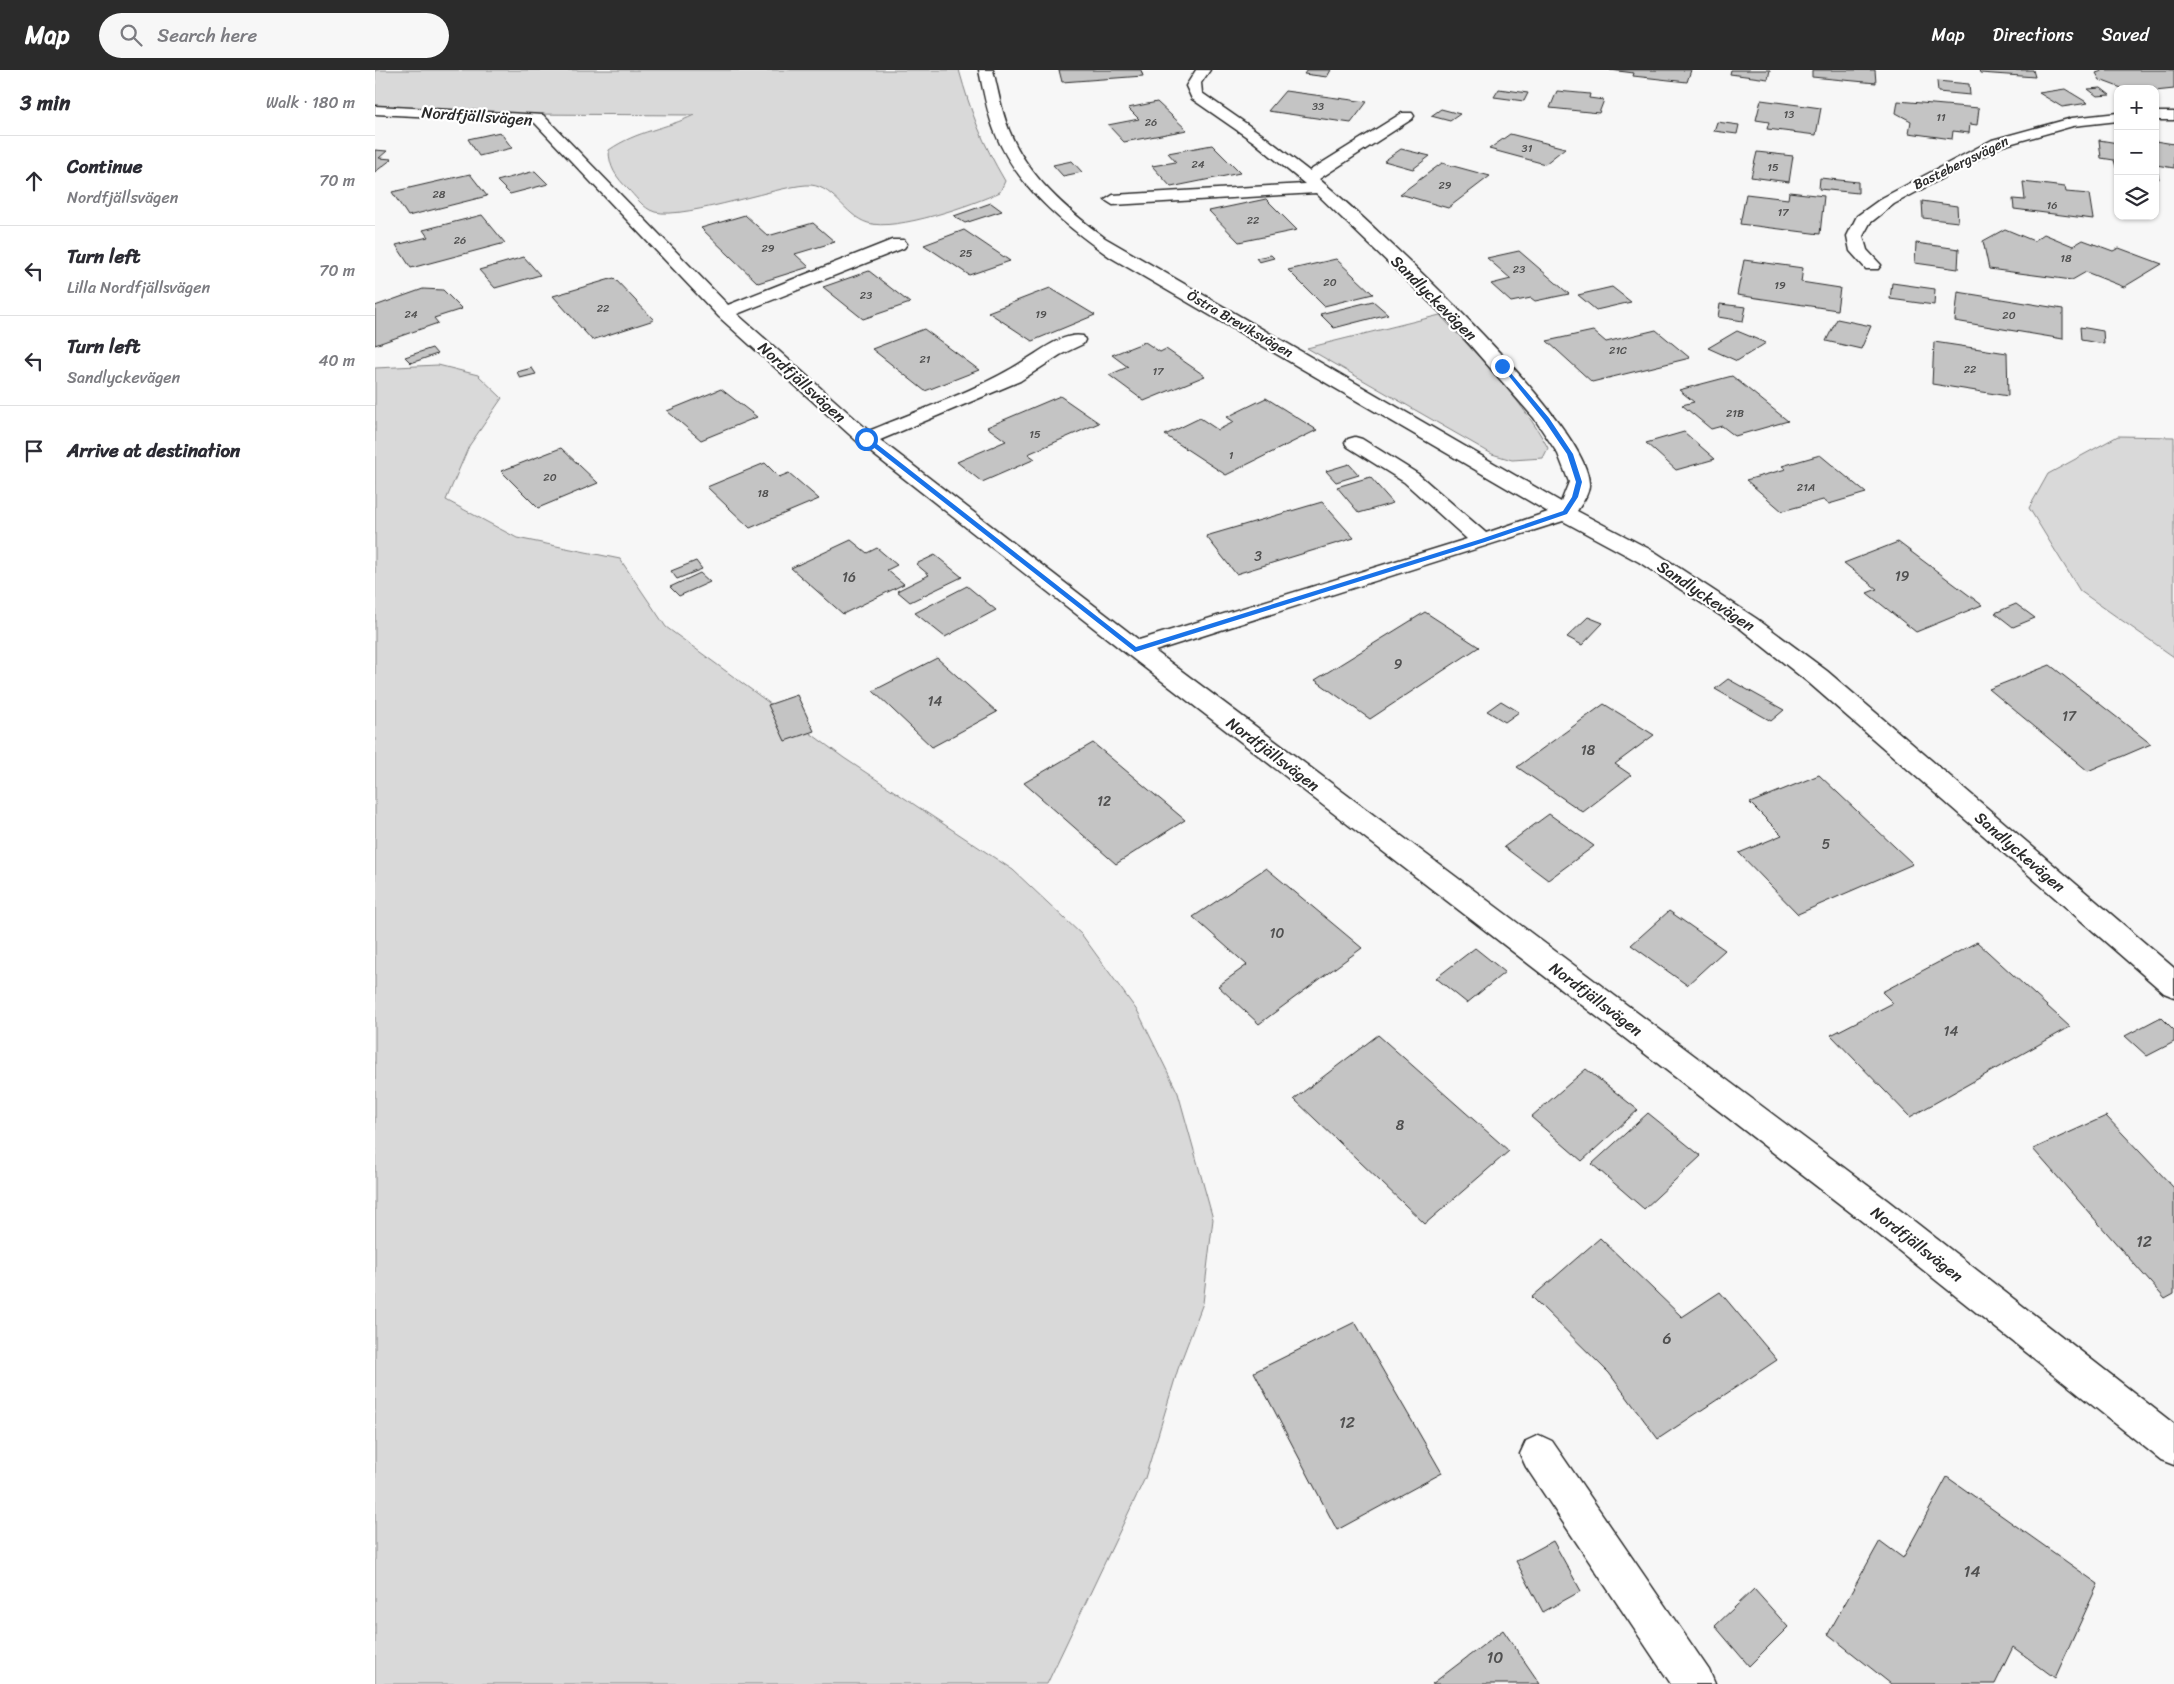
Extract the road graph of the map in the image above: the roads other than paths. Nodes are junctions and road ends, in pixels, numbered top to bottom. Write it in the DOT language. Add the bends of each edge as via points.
graph roads {
  1 [pos="986,70"];
  2 [pos="1203,70"];
  3 [pos="375,110"];
  4 [pos="1407,116"];
  5 [pos="2159,116"];
  6 [pos="2174,116"];
  7 [pos="2114,118"];
  8 [pos="1314,183"];
  9 [pos="1113,200"];
  10 [pos="898,244"];
  11 [pos="1872,265"];
  12 [pos="725,313"];
  13 [pos="1076,340"];
  14 [pos="866,439"];
  15 [pos="1355,443"];
  16 [pos="1565,513"];
  17 [pos="1483,541"];
  18 [pos="1135,649"];
  19 [pos="2174,985"];
  20 [pos="2174,1447"];
  21 [pos="1539,1454"];
  22 [pos="1695,1684"];
  1 -- 16 [label="street, Östra Breviksvägen" via="1003,135 1020,163 1037,188 1085,231"];
  2 -- 8 [label="street, Sandlyckevägen" via="1193,84 1197,96"];
  3 -- 12 [label="street, Nordfjällsvägen" via="538,118"];
  4 -- 8 [label="street"];
  5 -- 6 [label="street"];
  7 -- 11 [label="street, Bastebergsvägen" via="2065,124 1997,142 1888,201 1863,220 1855,236 1859,251"];
  8 -- 9 [label="street"];
  8 -- 16 [label="street, Sandlyckevägen" via="1502,366 1547,419 1570,454 1579,482 1575,497"];
  10 -- 12 [label="street"];
  12 -- 14 [label="street, Nordfjällsvägen"];
  13 -- 14 [label="street" via="1013,376"];
  14 -- 18 [label="street, Nordfjällsvägen"];
  15 -- 17 [label="street" via="1411,478"];
  16 -- 17 [label="street"];
  16 -- 19 [label="street, Sandlyckevägen" via="1700,590 1818,677"];
  17 -- 18 [label="street"];
  18 -- 20 [label="street, Nordfjällsvägen" via="1867,1205"];
  21 -- 22 [label="street"];
}
